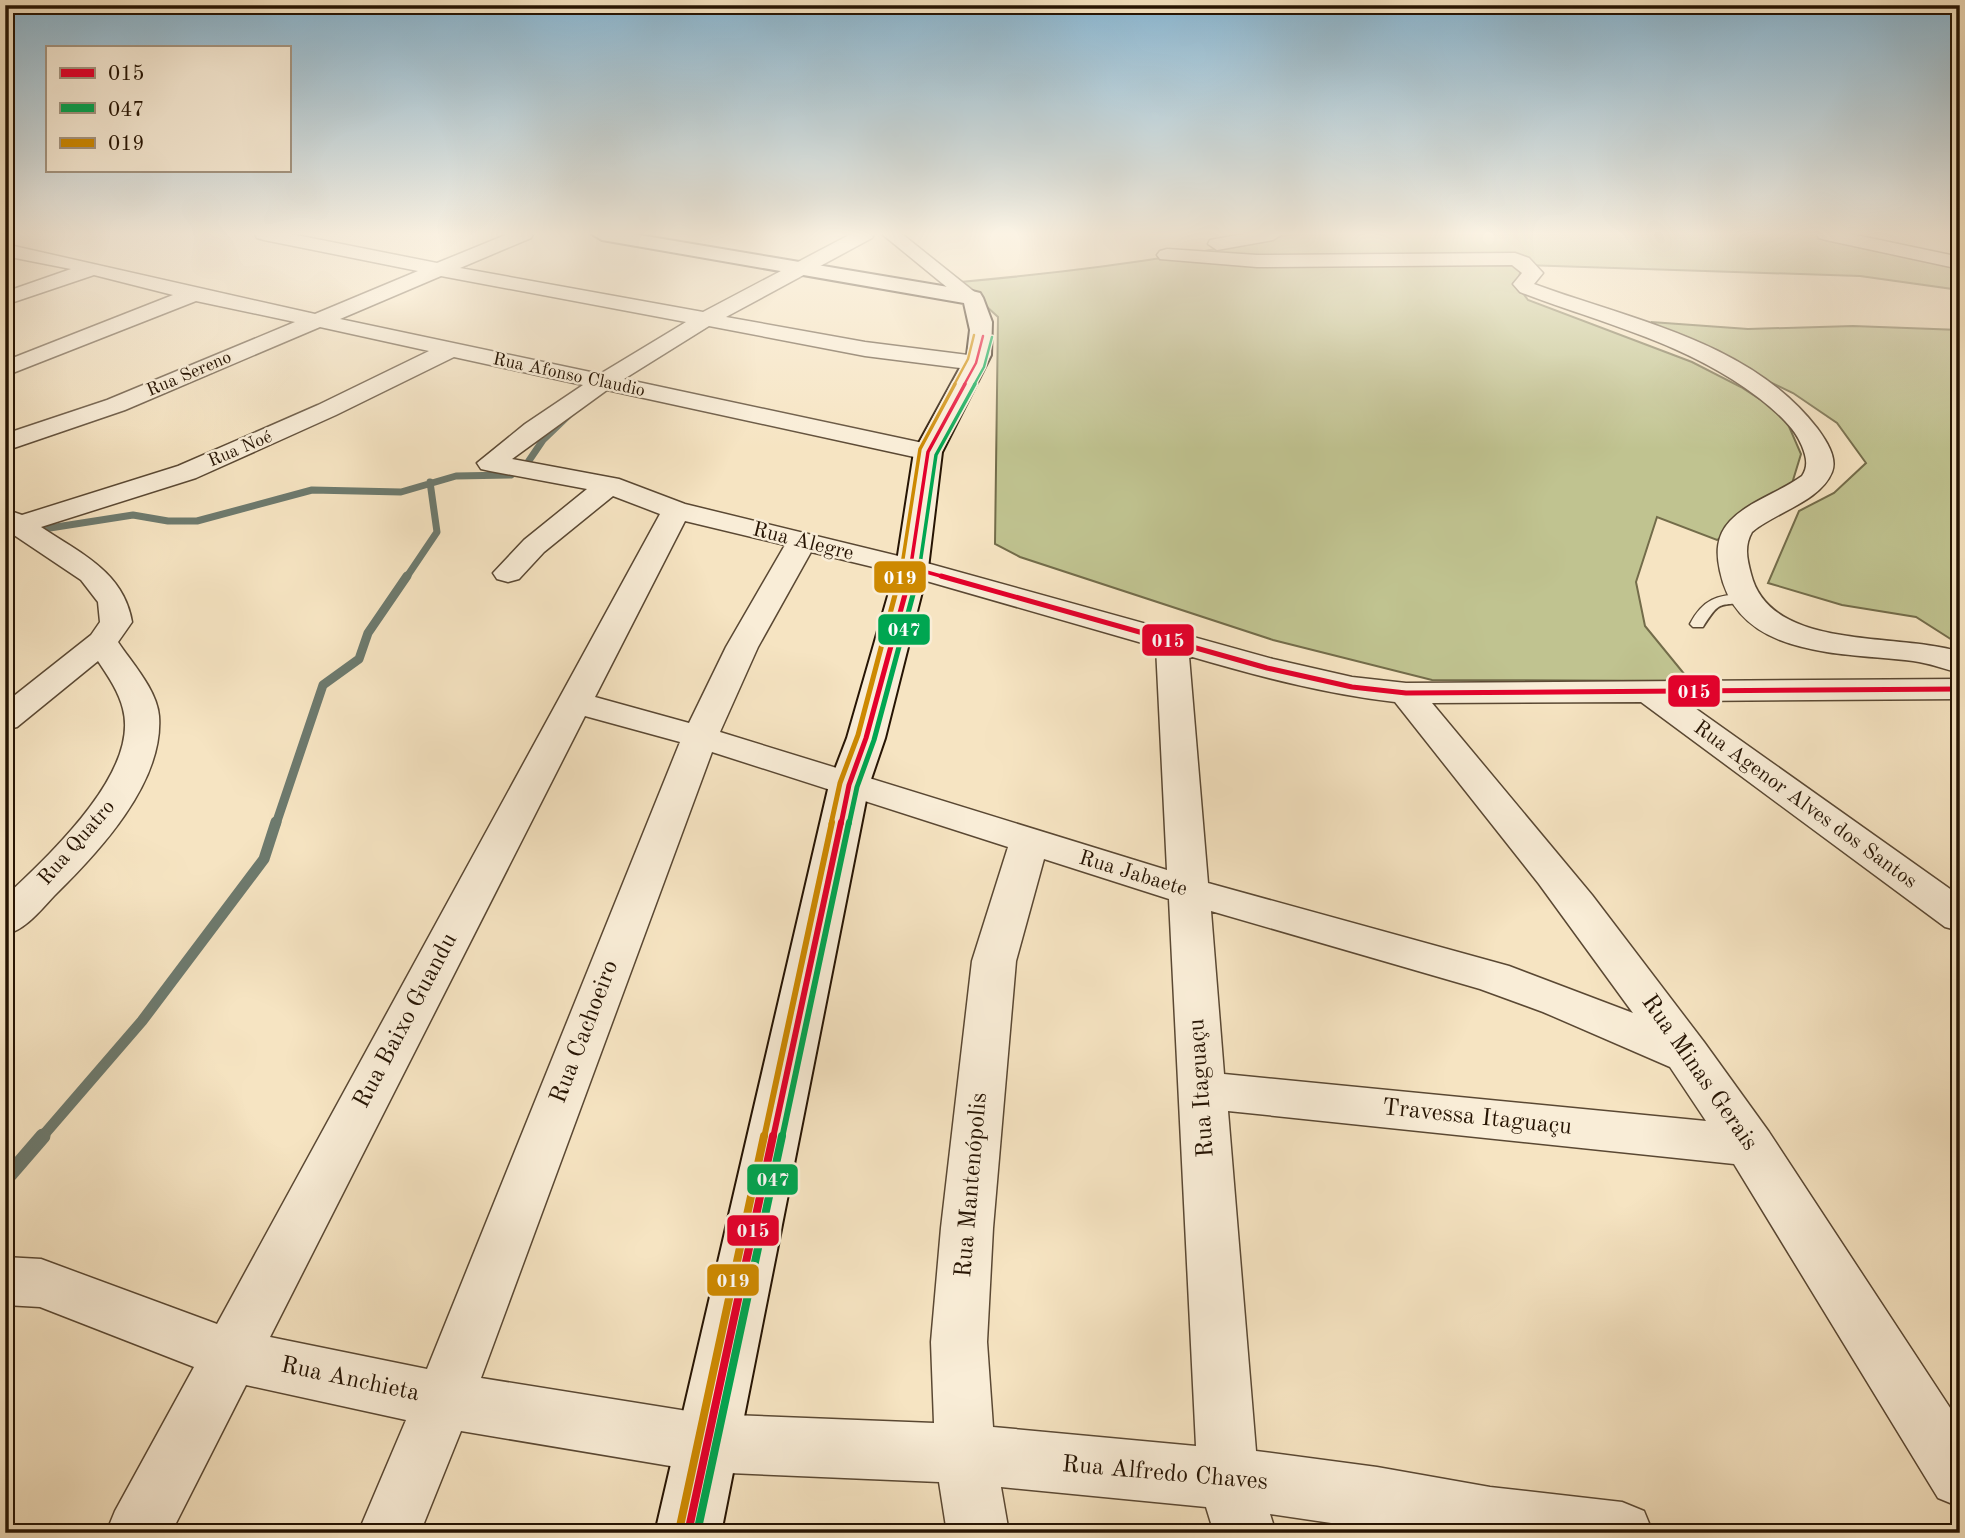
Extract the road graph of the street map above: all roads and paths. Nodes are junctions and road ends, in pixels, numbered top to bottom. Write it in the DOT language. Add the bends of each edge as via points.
graph roads {
  1 [pos="164,306"];
  2 [pos="250,306"];
  3 [pos="352,306"];
  4 [pos="638,306"];
  5 [pos="727,306"];
  6 [pos="977,306"];
  7 [pos="1577,306"];
  8 [pos="705,318"];
  9 [pos="317,320"];
  10 [pos="452,349"];
  11 [pos="976,363"];
  12 [pos="5,369"];
  13 [pos="602,382"];
  14 [pos="5,443"];
  15 [pos="928,452"];
  16 [pos="609,485"];
  17 [pos="676,510"];
  18 [pos="17,528"];
  19 [pos="802,541"];
  20 [pos="912,568"];
  21 [pos="508,573"];
  22 [pos="1744,598"];
  23 [pos="1698,624"];
  24 [pos="102,642"];
  25 [pos="1172,642"];
  26 [pos="1960,663"];
  27 [pos="1960,690"];
  28 [pos="1650,692"];
  29 [pos="1406,693"];
  30 [pos="575,702"];
  31 [pos="5,720"];
  32 [pos="700,737"];
  33 [pos="849,785"];
  34 [pos="1029,842"];
  35 [pos="1189,891"];
  36 [pos="1960,917"];
  37 [pos="5,921"];
  38 [pos="1688,1055"];
  39 [pos="1202,1090"];
  40 [pos="1751,1146"];
  41 [pos="5,1281"];
  42 [pos="231,1355"];
  43 [pos="444,1400"];
  44 [pos="706,1443"];
  45 [pos="965,1454"];
  46 [pos="1960,1477"];
  47 [pos="1237,1505"];
  48 [pos="1493,1525"];
  49 [pos="137,1533"];
  50 [pos="389,1533"];
  51 [pos="688,1533"];
  52 [pos="978,1533"];
  53 [pos="1622,1533"];
  1 -- 12 [label="street"];
  2 -- 9 [label="street, Rua Afonso Claudio"];
  3 -- 9 [label="street, Rua Sereno"];
  4 -- 8 [label="street"];
  5 -- 8 [label="street"];
  6 -- 11 [label="street" via="983,337"];
  7 -- 22 [label="street" via="1686,344 1787,407 1805,425 1817,447 1821,468 1813,481 1740,524 1733,540 1732,554"];
  8 -- 11 [label="street" via="865,349"];
  8 -- 13 [label="street"];
  9 -- 10 [label="street, Rua Afonso Claudio"];
  9 -- 14 [label="street, Rua Sereno" via="106,409"];
  10 -- 13 [label="street, Rua Afonso Claudio"];
  10 -- 18 [label="street, Rua Noé" via="187,472"];
  11 -- 15 [label="street"];
  13 -- 15 [label="street, Rua Afonso Claudio"];
  13 -- 16 [label="street, Rua Alegre" via="491,463"];
  15 -- 20 [label="street"];
  16 -- 17 [label="street, Rua Alegre"];
  16 -- 21 [label="street"];
  17 -- 19 [label="street, Rua Alegre"];
  17 -- 30 [label="street, Rua Baixo Guandu"];
  18 -- 24 [label="street" via="92,574 113,602 116,622"];
  19 -- 20 [label="street, Rua Alegre"];
  19 -- 32 [label="street, Rua Cachoeiro" via="742,647"];
  20 -- 25 [label="street, Rua Alegre"];
  20 -- 33 [label="street"];
  22 -- 23 [label="lane" via="1711,603"];
  22 -- 26 [label="street" via="1772,623 1812,640"];
  24 -- 31 [label="street"];
  24 -- 37 [label="street, Rua Quatro" via="142,715 128,776 101,820"];
  25 -- 29 [label="street, Rua Alegre" via="1322,681"];
  25 -- 35 [label="street, Rua Itaguaçu"];
  27 -- 28 [label="street, Rua Alegre"];
  28 -- 29 [label="street, Rua Alegre"];
  28 -- 36 [label="street, Rua Agenor Alves dos Santos"];
  29 -- 38 [label="street, Rua Minas Gerais" via="1600,934"];
  30 -- 32 [label="street, Rua Jabaete"];
  30 -- 42 [label="street, Rua Baixo Guandu"];
  32 -- 33 [label="street, Rua Jabaete"];
  32 -- 43 [label="street, Rua Cachoeiro"];
  33 -- 34 [label="street, Rua Jabaete"];
  33 -- 44 [label="street"];
  34 -- 35 [label="street, Rua Jabaete"];
  34 -- 45 [label="street, Rua Mantenópolis" via="994,961 959,1342"];
  35 -- 38 [label="street, Rua Jabaete" via="1494,976"];
  35 -- 39 [label="street, Rua Itaguaçu"];
  38 -- 40 [label="street, Rua Minas Gerais"];
  39 -- 40 [label="street, Travessa Itaguaçu"];
  39 -- 47 [label="street, Rua Itaguaçu"];
  40 -- 46 [label="street, Rua Minas Gerais"];
  41 -- 42 [label="street, Rua Anchieta" via="41,1283"];
  42 -- 43 [label="street, Rua Anchieta"];
  42 -- 49 [label="street, Rua Baixo Guandu"];
  43 -- 44 [label="street, Rua Anchieta"];
  43 -- 50 [label="street, Rua Cachoeiro"];
  44 -- 45 [label="street, Rua Alfredo Chaves"];
  44 -- 51 [label="street"];
  45 -- 47 [label="street, Rua Alfredo Chaves" via="1146,1473"];
  45 -- 52 [label="street, Rua Mantenópolis"];
  47 -- 48 [label="street, Rua Alfredo Chaves" via="1377,1498"];
  48 -- 53 [label="street, Rua Alfredo Chaves"];
}
